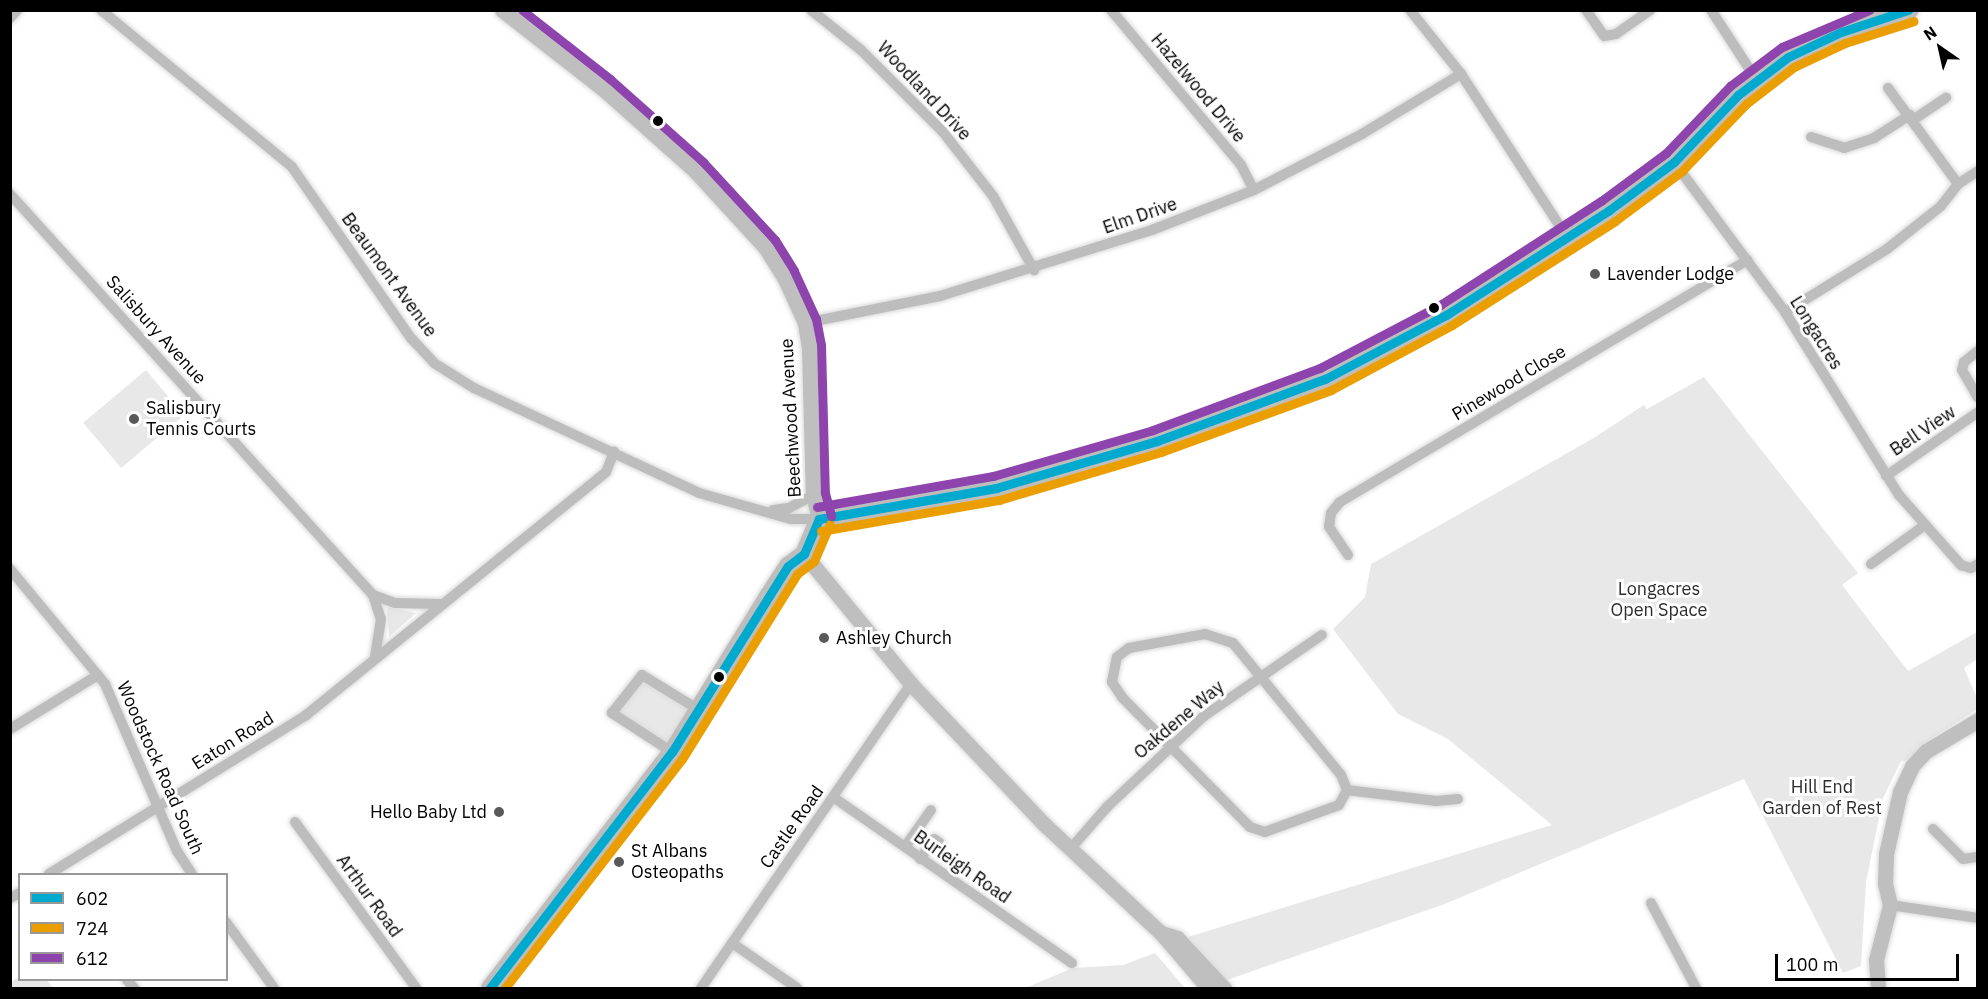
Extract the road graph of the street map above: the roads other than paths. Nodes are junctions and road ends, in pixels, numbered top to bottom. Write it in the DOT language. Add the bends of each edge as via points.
graph roads {
  1 [pos="17,10"];
  2 [pos="101,10"];
  3 [pos="502,10"];
  4 [pos="811,10"];
  5 [pos="1111,10"];
  6 [pos="1410,10"];
  7 [pos="1586,10"];
  8 [pos="1650,10"];
  9 [pos="1711,10"];
  10 [pos="1910,10"];
  11 [pos="10,18"];
  12 [pos="1461,74"];
  13 [pos="1756,79"];
  14 [pos="1888,88"];
  15 [pos="1946,98"];
  16 [pos="1911,117"];
  17 [pos="1811,137"];
  18 [pos="1674,162"];
  19 [pos="1977,171"];
  20 [pos="1958,184"];
  21 [pos="1254,190"];
  22 [pos="10,194"];
  23 [pos="1567,237"];
  24 [pos="1747,260"];
  25 [pos="1034,270"];
  26 [pos="1785,312"];
  27 [pos="805,323"];
  28 [pos="1977,351"];
  29 [pos="1977,398"];
  30 [pos="1977,412"];
  31 [pos="614,452"];
  32 [pos="1886,476"];
  33 [pos="813,495"];
  34 [pos="767,510"];
  35 [pos="819,519"];
  36 [pos="1925,525"];
  37 [pos="804,554"];
  38 [pos="1348,555"];
  39 [pos="1870,564"];
  40 [pos="1977,564"];
  41 [pos="10,569"];
  42 [pos="372,595"];
  43 [pos="440,604"];
  44 [pos="1322,635"];
  45 [pos="375,657"];
  46 [pos="98,675"];
  47 [pos="1261,676"];
  48 [pos="911,684"];
  49 [pos="699,710"];
  50 [pos="1977,720"];
  51 [pos="10,729"];
  52 [pos="1170,747"];
  53 [pos="672,752"];
  54 [pos="1347,790"];
  55 [pos="833,797"];
  56 [pos="1458,800"];
  57 [pos="158,807"];
  58 [pos="931,810"];
  59 [pos="295,822"];
  60 [pos="1933,829"];
  61 [pos="940,843"];
  62 [pos="905,847"];
  63 [pos="1072,847"];
  64 [pos="1977,857"];
  65 [pos="920,859"];
  66 [pos="51,873"];
  67 [pos="191,873"];
  68 [pos="1651,903"];
  69 [pos="1890,905"];
  70 [pos="1977,918"];
  71 [pos="228,925"];
  72 [pos="732,943"];
  73 [pos="1072,963"];
  74 [pos="1200,971"];
  75 [pos="274,988"];
  76 [pos="416,988"];
  77 [pos="490,988"];
  78 [pos="701,988"];
  79 [pos="797,988"];
  80 [pos="1208,988"];
  81 [pos="1224,988"];
  82 [pos="1696,988"];
  83 [pos="1878,988"];
  1 -- 11 [label="street"];
  2 -- 31 [label="street, Beaumont Avenue" via="292,167 411,338 434,363 474,388"];
  3 -- 27 [label="street, Beechwood Avenue" via="602,88 695,171 765,247 784,276"];
  4 -- 25 [label="street, Woodland Drive" via="861,50 943,132 993,196"];
  5 -- 21 [label="street, Hazelwood Drive" via="1234,156"];
  6 -- 12 [label="street"];
  7 -- 8 [label="street" via="1604,36 1616,34"];
  9 -- 13 [label="street"];
  10 -- 13 [label="main road" via="1809,46"];
  12 -- 21 [label="street, Elm Drive" via="1362,134"];
  12 -- 23 [label="street"];
  13 -- 18 [label="main road"];
  14 -- 16 [label="street"];
  15 -- 16 [label="street"];
  16 -- 17 [label="street" via="1874,138 1844,148"];
  16 -- 20 [label="street"];
  18 -- 23 [label="main road"];
  18 -- 24 [label="street, Longacres"];
  19 -- 20 [label="street"];
  20 -- 26 [label="street" via="1941,206 1887,249"];
  21 -- 25 [label="street, Elm Drive" via="1152,231"];
  22 -- 42 [label="street, Salisbury Avenue"];
  23 -- 35 [label="main road" via="1401,341 1325,379 1251,408 1157,441 996,488"];
  24 -- 26 [label="street, Longacres"];
  24 -- 38 [label="street, Pinewood Close" via="1340,502 1331,513 1329,527"];
  25 -- 27 [label="street, Elm Drive" via="940,296"];
  26 -- 32 [label="street, Longacres"];
  27 -- 33 [label="street, Beechwood Avenue" via="811,371"];
  28 -- 29 [label="street, Bell View" via="1964,362 1962,370"];
  30 -- 32 [label="street, Bell View"];
  31 -- 34 [label="street, Beaumont Avenue" via="699,493"];
  31 -- 43 [label="street" via="606,472"];
  32 -- 36 [label="street, Longacres"];
  33 -- 34 [label="street, Beaumont Avenue" via="789,508"];
  33 -- 35 [label="street, Beechwood Avenue"];
  34 -- 35 [label="street, Beaumont Avenue" via="791,519"];
  35 -- 37 [label="main road"];
  36 -- 39 [label="street"];
  36 -- 40 [label="street, Longacres" via="1961,565 1971,568"];
  37 -- 48 [label="street"];
  37 -- 49 [label="main road" via="788,566"];
  41 -- 46 [label="street, Woodstock Road South"];
  42 -- 43 [label="street" via="395,603"];
  42 -- 45 [label="street, Salisbury Avenue" via="381,619"];
  43 -- 45 [label="street"];
  44 -- 47 [label="street, Oakdene Way"];
  45 -- 57 [label="street, Eaton Road" via="296,722"];
  46 -- 51 [label="street"];
  46 -- 57 [label="street, Woodstock Road South"];
  47 -- 52 [label="street, Oakdene Way" via="1204,716"];
  47 -- 52 [label="street" via="1233,643 1221,636 1205,634 1129,648 1117,657 1112,682"];
  47 -- 54 [label="street" via="1341,775"];
  48 -- 55 [label="street, Castle Road"];
  48 -- 63 [label="street" via="1045,825"];
  49 -- 53 [label="main road"];
  49 -- 53 [label="street" via="642,675 612,713"];
  50 -- 69 [label="street" via="1926,751 1905,779 1893,811 1886,854 1885,884"];
  52 -- 54 [label="street" via="1250,827 1265,832 1331,811"];
  52 -- 63 [label="street, Oakdene Way"];
  53 -- 77 [label="main road"];
  54 -- 56 [label="street"];
  55 -- 62 [label="street, Burleigh Road"];
  55 -- 72 [label="street, Castle Road"];
  57 -- 66 [label="street, Eaton Road"];
  57 -- 67 [label="street, Woodstock Road South"];
  58 -- 62 [label="street"];
  59 -- 76 [label="street, Arthur Road"];
  60 -- 64 [label="street" via="1963,859"];
  61 -- 65 [label="street" via="934,839"];
  62 -- 65 [label="street, Burleigh Road"];
  63 -- 74 [label="street"];
  65 -- 73 [label="street, Burleigh Road"];
  68 -- 82 [label="street"];
  69 -- 70 [label="street"];
  69 -- 83 [label="street" via="1876,960"];
  71 -- 75 [label="street"];
  72 -- 78 [label="street, Castle Road"];
  72 -- 79 [label="street"];
  74 -- 80 [label="street"];
  74 -- 81 [label="street"];
}
